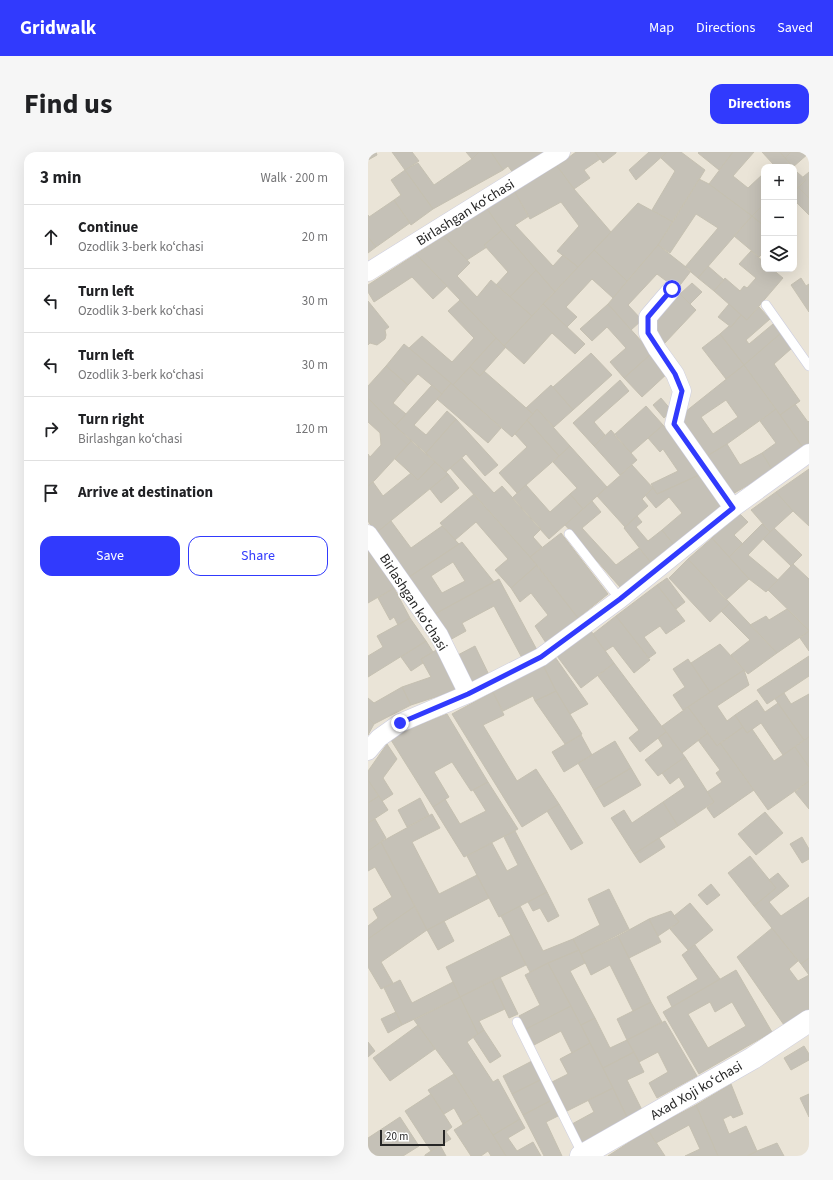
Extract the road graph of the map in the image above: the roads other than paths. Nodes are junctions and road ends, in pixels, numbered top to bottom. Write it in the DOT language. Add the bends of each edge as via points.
graph roads {
  1 [pos="561,152"];
  2 [pos="368,272"];
  3 [pos="672,289"];
  4 [pos="766,305"];
  5 [pos="809,366"];
  6 [pos="809,453"];
  7 [pos="733,508"];
  8 [pos="368,534"];
  9 [pos="569,534"];
  10 [pos="620,599"];
  11 [pos="468,694"];
  12 [pos="368,751"];
  13 [pos="809,1021"];
  14 [pos="518,1022"];
  15 [pos="582,1156"];
  1 -- 2 [label="street, Birlashgan koʻchasi"];
  3 -- 7 [label="street" via="648,317 648,333 675,374 682,391 674,424"];
  4 -- 5 [label="lane"];
  6 -- 7 [label="street"];
  7 -- 10 [label="street"];
  8 -- 11 [label="street, Birlashgan koʻchasi" via="439,636"];
  9 -- 10 [label="lane"];
  10 -- 11 [label="street" via="541,657"];
  11 -- 12 [label="street" via="400,723 379,738"];
  13 -- 15 [label="street, Axad Xoji koʻchasi" via="753,1058"];
  14 -- 15 [label="lane"];
}
